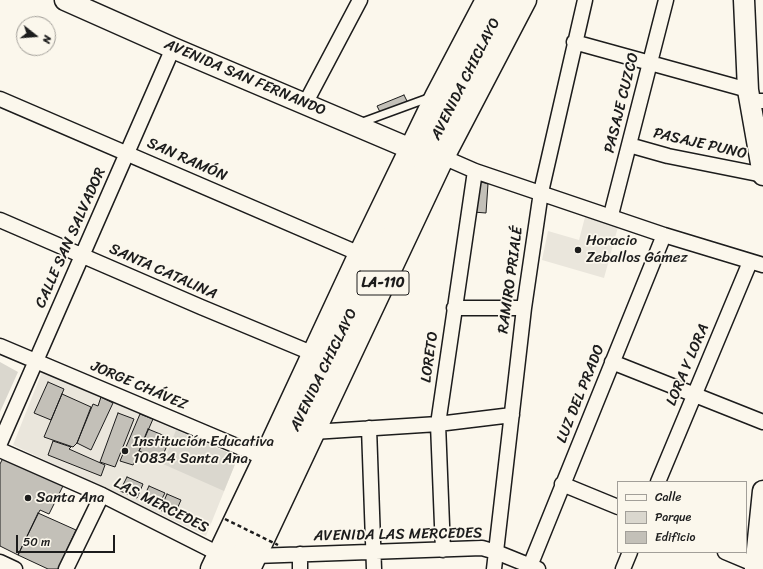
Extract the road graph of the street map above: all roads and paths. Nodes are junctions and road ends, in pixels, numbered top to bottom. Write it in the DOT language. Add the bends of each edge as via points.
graph roads {
  1 [pos="65,0"];
  2 [pos="360,0"];
  3 [pos="487,0"];
  4 [pos="506,0"];
  5 [pos="525,0"];
  6 [pos="585,0"];
  7 [pos="666,0"];
  8 [pos="744,0"];
  9 [pos="574,42"];
  10 [pos="173,48"];
  11 [pos="650,63"];
  12 [pos="437,95"];
  13 [pos="753,97"];
  14 [pos="0,99"];
  15 [pos="306,104"];
  16 [pos="355,125"];
  17 [pos="629,145"];
  18 [pos="127,152"];
  19 [pos="427,153"];
  20 [pos="475,171"];
  21 [pos="763,175"];
  22 [pos="541,192"];
  23 [pos="611,215"];
  24 [pos="0,220"];
  25 [pos="664,235"];
  26 [pos="360,254"];
  27 [pos="82,255"];
  28 [pos="756,264"];
  29 [pos="454,308"];
  30 [pos="524,308"];
  31 [pos="0,346"];
  32 [pos="314,354"];
  33 [pos="36,361"];
  34 [pos="612,362"];
  35 [pos="694,394"];
  36 [pos="512,415"];
  37 [pos="763,422"];
  38 [pos="438,424"];
  39 [pos="369,428"];
  40 [pos="313,432"];
  41 [pos="0,443"];
  42 [pos="0,450"];
  43 [pos="266,458"];
  44 [pos="658,481"];
  45 [pos="562,484"];
  46 [pos="763,492"];
  47 [pos="102,495"];
  48 [pos="617,507"];
  49 [pos="225,519"];
  50 [pos="278,544"];
  51 [pos="443,550"];
  52 [pos="496,552"];
  53 [pos="373,553"];
  54 [pos="630,553"];
  55 [pos="727,553"];
  56 [pos="300,554"];
  57 [pos="0,562"];
  58 [pos="252,562"];
  59 [pos="220,564"];
  60 [pos="534,567"];
  61 [pos="756,567"];
  62 [pos="15,569"];
  63 [pos="66,569"];
  64 [pos="300,569"];
  65 [pos="374,569"];
  66 [pos="494,569"];
  67 [pos="623,569"];
  1 -- 10 [label="street, AVENIDA SAN FERNANDO"];
  2 -- 15 [label="street"];
  3 -- 12 [label="main road, AVENIDA CHICLAYO / LA-110"];
  4 -- 19 [label="street, AVENIDA CHICLAYO"];
  5 -- 19 [label="main road, AVENIDA CHICLAYO / LA-110"];
  6 -- 9 [label="street, RAMIRO PRIALÉ"];
  7 -- 11 [label="street, PASAJE CUZCO"];
  8 -- 13 [label="street"];
  9 -- 11 [label="street"];
  9 -- 22 [label="street, RAMIRO PRIALÉ"];
  10 -- 15 [label="street, AVENIDA SAN FERNANDO"];
  10 -- 18 [label="street, CALLE SAN SALVADOR"];
  11 -- 13 [label="street"];
  11 -- 17 [label="street, PASAJE CUZCO"];
  12 -- 16 [label="lane"];
  12 -- 19 [label="main road, AVENIDA CHICLAYO / LA-110"];
  13 -- 21 [label="street"];
  14 -- 18 [label="street, SAN RAMÓN"];
  15 -- 16 [label="street, AVENIDA SAN FERNANDO"];
  16 -- 19 [label="street, AVENIDA SAN FERNANDO"];
  17 -- 21 [label="street, PASAJE PUNO" via="668,156"];
  17 -- 23 [label="street, PASAJE CUZCO"];
  18 -- 26 [label="street, SAN RAMÓN"];
  18 -- 27 [label="street, CALLE SAN SALVADOR"];
  19 -- 20 [label="street"];
  19 -- 26 [label="main road, AVENIDA CHICLAYO / LA-110"];
  19 -- 40 [label="main road, AVENIDA CHICLAYO / LA-110"];
  19 -- 59 [label="street, AVENIDA CHICLAYO"];
  20 -- 22 [label="street"];
  20 -- 29 [label="street, LORETO"];
  22 -- 23 [label="street"];
  22 -- 30 [label="street, RAMIRO PRIALÉ"];
  23 -- 25 [label="street"];
  24 -- 27 [label="street, SANTA CATALINA"];
  25 -- 28 [label="street"];
  25 -- 34 [label="street, LUZ DEL PRADO"];
  26 -- 32 [label="main road, AVENIDA CHICLAYO / LA-110"];
  27 -- 32 [label="street, SANTA CATALINA"];
  27 -- 33 [label="street, CALLE SAN SALVADOR"];
  28 -- 35 [label="street, LORA Y LORA"];
  29 -- 30 [label="street"];
  29 -- 38 [label="street, LORETO"];
  30 -- 36 [label="street, RAMIRO PRIALÉ"];
  31 -- 33 [label="street, JORGE CHÁVEZ"];
  32 -- 43 [label="main road, AVENIDA CHICLAYO / LA-110"];
  33 -- 41 [label="street, CALLE SAN SALVADOR"];
  33 -- 43 [label="street, JORGE CHÁVEZ"];
  34 -- 35 [label="street"];
  34 -- 45 [label="street, LUZ DEL PRADO"];
  35 -- 37 [label="street"];
  35 -- 44 [label="street, LORA Y LORA"];
  36 -- 38 [label="street"];
  36 -- 52 [label="street, RAMIRO PRIALÉ"];
  38 -- 39 [label="street"];
  38 -- 51 [label="street, LORETO"];
  39 -- 40 [label="street"];
  39 -- 53 [label="street"];
  40 -- 58 [label="main road, AVENIDA CHICLAYO / LA-110"];
  42 -- 47 [label="street, LAS MERCEDES"];
  43 -- 59 [label="main road, AVENIDA CHICLAYO / LA-110"];
  45 -- 48 [label="street"];
  45 -- 60 [label="street, LUZ DEL PRADO"];
  46 -- 61 [label="street"];
  47 -- 59 [label="street, LAS MERCEDES"];
  47 -- 63 [label="street"];
  49 -- 50 [label="path, bridge"];
  51 -- 52 [label="street, AVENIDA LAS MERCEDES" via="482,548"];
  51 -- 53 [label="street, AVENIDA LAS MERCEDES"];
  52 -- 60 [label="street, AVENIDA LAS MERCEDES"];
  52 -- 66 [label="street, RAMIRO PRIALÉ"];
  53 -- 56 [label="street, AVENIDA LAS MERCEDES"];
  53 -- 65 [label="street"];
  54 -- 67 [label="street"];
  55 -- 61 [label="street"];
  56 -- 58 [label="street, AVENIDA LAS MERCEDES"];
  56 -- 64 [label="street"];
  57 -- 62 [label="street"];
}
